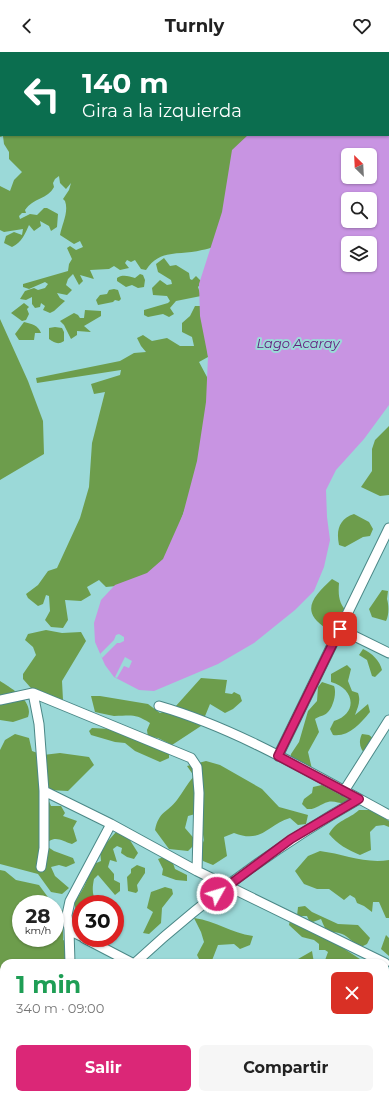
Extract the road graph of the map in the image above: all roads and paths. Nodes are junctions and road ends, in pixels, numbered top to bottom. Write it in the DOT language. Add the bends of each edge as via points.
graph roads {
  1 [pos="389,528"];
  2 [pos="340,629"];
  3 [pos="389,653"];
  4 [pos="33,693"];
  5 [pos="0,700"];
  6 [pos="159,706"];
  7 [pos="389,720"];
  8 [pos="278,756"];
  9 [pos="44,791"];
  10 [pos="344,791"];
  11 [pos="359,799"];
  12 [pos="389,815"];
  13 [pos="111,824"];
  14 [pos="41,867"];
  15 [pos="197,871"];
  16 [pos="228,886"];
  17 [pos="69,930"];
  18 [pos="72,932"];
  19 [pos="101,947"];
  20 [pos="70,959"];
  21 [pos="124,959"];
  22 [pos="140,959"];
  23 [pos="377,959"];
  1 -- 2 [label="street"];
  2 -- 3 [label="street"];
  2 -- 8 [label="street"];
  4 -- 5 [label="street"];
  4 -- 9 [label="street" via="39,724"];
  4 -- 15 [label="street" via="191,758 197,767 199,793"];
  6 -- 8 [label="street" via="199,719"];
  7 -- 10 [label="street"];
  8 -- 10 [label="street"];
  9 -- 13 [label="street"];
  9 -- 14 [label="street" via="44,848"];
  10 -- 11 [label="street"];
  11 -- 12 [label="street"];
  11 -- 16 [label="street" via="291,839"];
  13 -- 15 [label="street"];
  13 -- 17 [label="street" via="70,901 67,915"];
  15 -- 16 [label="street"];
  16 -- 22 [label="street"];
  16 -- 23 [label="street"];
  17 -- 18 [label="street"];
  17 -- 20 [label="street"];
  19 -- 21 [label="street"];
}
